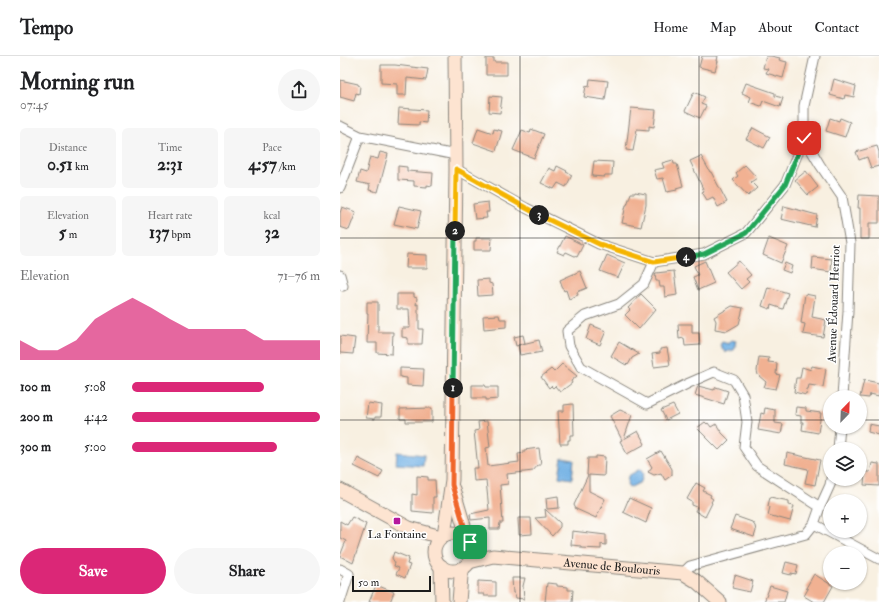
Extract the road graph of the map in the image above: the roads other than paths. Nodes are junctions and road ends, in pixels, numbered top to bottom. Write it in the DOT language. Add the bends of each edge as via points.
graph roads {
  1 [pos="455,56"];
  2 [pos="815,56"];
  3 [pos="340,126"];
  4 [pos="360,136"];
  5 [pos="804,138"];
  6 [pos="456,155"];
  7 [pos="456,169"];
  8 [pos="340,188"];
  9 [pos="654,262"];
  10 [pos="340,275"];
  11 [pos="343,286"];
  12 [pos="842,390"];
  13 [pos="452,485"];
  14 [pos="830,486"];
  15 [pos="340,490"];
  16 [pos="820,507"];
  17 [pos="814,524"];
  18 [pos="409,528"];
  19 [pos="443,536"];
  20 [pos="470,543"];
  21 [pos="434,551"];
  22 [pos="493,556"];
  23 [pos="879,559"];
  24 [pos="466,565"];
  25 [pos="441,566"];
  26 [pos="340,569"];
  27 [pos="683,573"];
  28 [pos="340,602"];
  29 [pos="442,602"];
  30 [pos="459,602"];
  31 [pos="720,602"];
  1 -- 6 [label="street"];
  2 -- 5 [label="street" via="804,106"];
  3 -- 4 [label="street"];
  4 -- 6 [label="street"];
  4 -- 8 [label="street"];
  5 -- 9 [label="street" via="785,185 746,233 704,254"];
  5 -- 12 [label="street, Avenue Édouard Herriot" via="842,197 850,242"];
  6 -- 7 [label="street"];
  7 -- 9 [label="street" via="526,208 599,244"];
  7 -- 13 [label="street"];
  9 -- 16 [label="street" via="644,284 619,304 585,316 568,331 569,346 580,367 647,404 714,372 734,380 743,395 747,422 744,447 757,466"];
  10 -- 11 [label="street"];
  13 -- 19 [label="street"];
  13 -- 20 [label="street"];
  14 -- 16 [label="street"];
  15 -- 18 [label="street"];
  16 -- 17 [label="street"];
  17 -- 23 [label="street"];
  17 -- 27 [label="street" via="806,534 690,566"];
  18 -- 19 [label="street"];
  18 -- 21 [label="street"];
  19 -- 20 [label="street" via="448,533 461,534"];
  19 -- 21 [label="street" via="435,545"];
  20 -- 22 [label="street, Avenue de Boulouris"];
  20 -- 24 [label="street" via="472,554"];
  21 -- 25 [label="street"];
  22 -- 24 [label="street, Avenue de Boulouris"];
  22 -- 27 [label="street, Avenue de Boulouris"];
  24 -- 25 [label="street" via="452,571"];
  24 -- 30 [label="street" via="461,576"];
  25 -- 29 [label="street"];
  26 -- 28 [label="street" via="349,574"];
  27 -- 31 [label="street, Avenue de Boulouris"];
}
